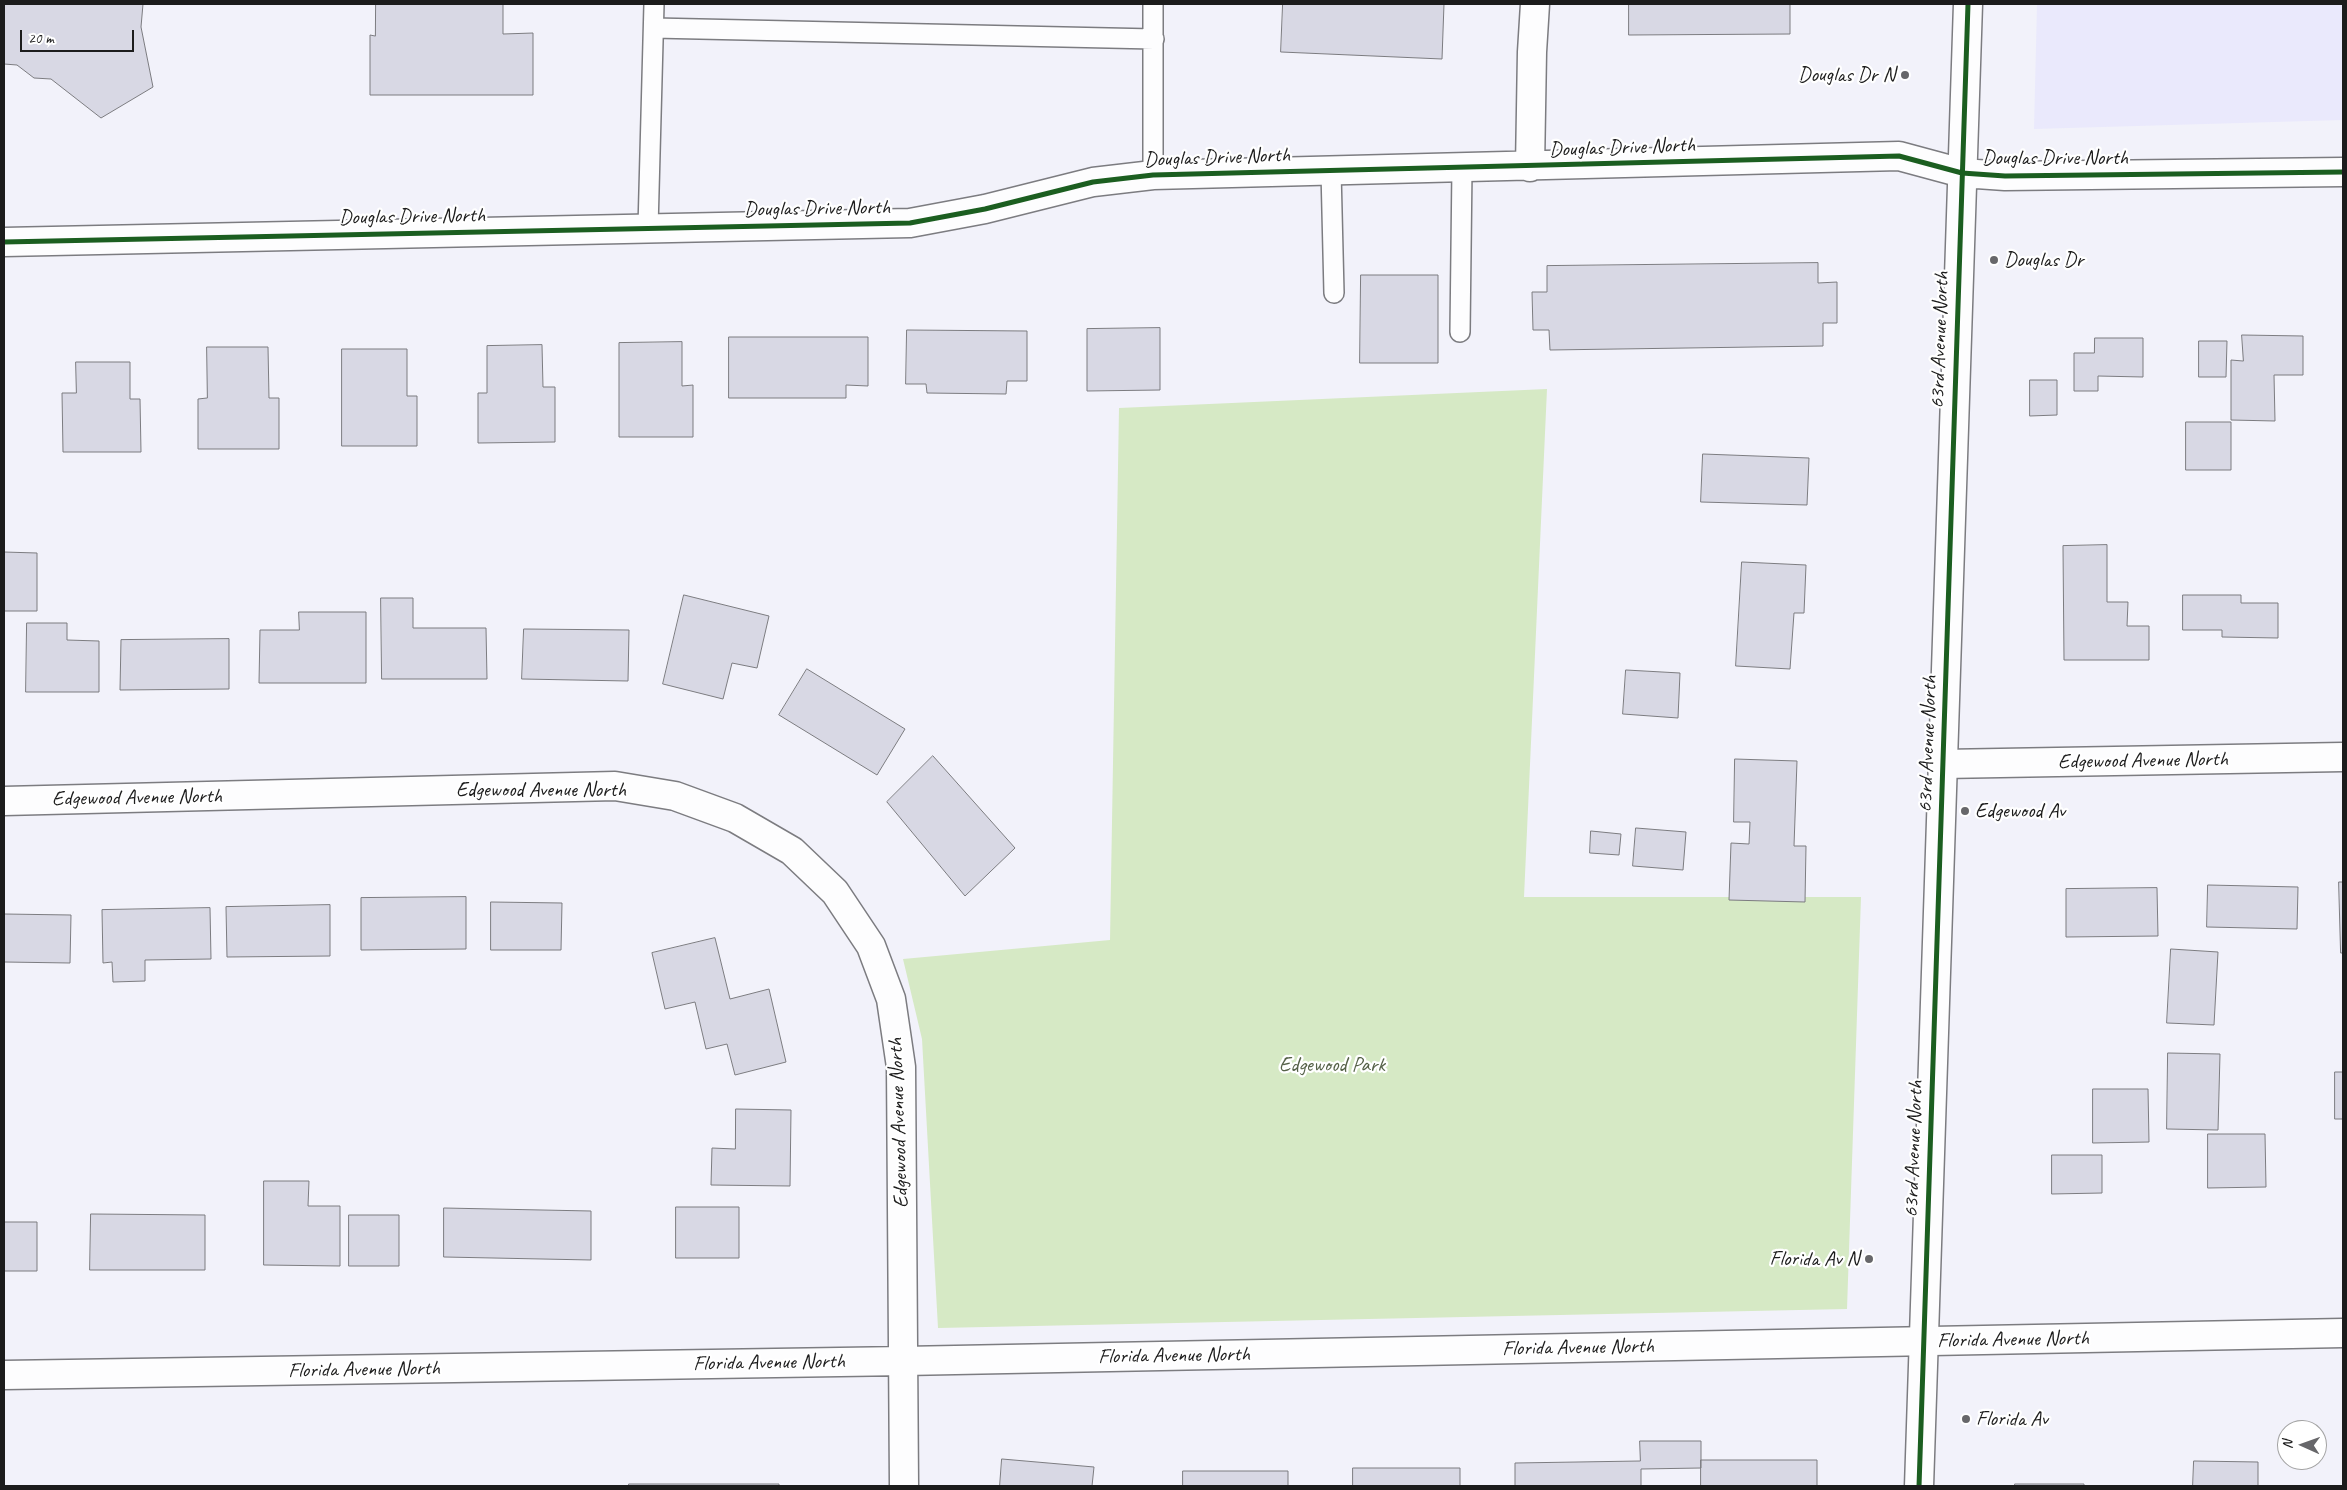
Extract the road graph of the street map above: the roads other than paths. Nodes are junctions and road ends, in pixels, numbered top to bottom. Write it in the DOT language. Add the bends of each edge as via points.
graph roads {
  1 [pos="654,4"];
  2 [pos="1153,4"];
  3 [pos="1535,4"];
  4 [pos="1968,4"];
  5 [pos="654,28"];
  6 [pos="1154,40"];
  7 [pos="1530,167"];
  8 [pos="1462,168"];
  9 [pos="1331,171"];
  10 [pos="2343,172"];
  11 [pos="1962,173"];
  12 [pos="1153,175"];
  13 [pos="648,228"];
  14 [pos="4,242"];
  15 [pos="1334,293"];
  16 [pos="1460,332"];
  17 [pos="2343,757"];
  18 [pos="1943,764"];
  19 [pos="4,801"];
  20 [pos="2343,1333"];
  21 [pos="1924,1342"];
  22 [pos="904,1361"];
  23 [pos="4,1375"];
  24 [pos="904,1486"];
  25 [pos="1919,1486"];
  1 -- 5 [label="lane"];
  2 -- 6 [label="lane"];
  3 -- 7 [label="street"];
  4 -- 11 [label="street, 63rd Avenue North"];
  5 -- 6 [label="lane"];
  5 -- 13 [label="lane"];
  6 -- 12 [label="lane"];
  7 -- 8 [label="street, Douglas Drive North"];
  7 -- 11 [label="street, Douglas Drive North" via="1899,156"];
  8 -- 9 [label="street, Douglas Drive North"];
  8 -- 16 [label="lane"];
  9 -- 12 [label="street, Douglas Drive North"];
  9 -- 15 [label="lane"];
  10 -- 11 [label="street, Douglas Drive North" via="2005,176"];
  11 -- 18 [label="street, 63rd Avenue North"];
  12 -- 13 [label="street, Douglas Drive North" via="1093,182 985,209 910,223"];
  13 -- 14 [label="street, Douglas Drive North"];
  17 -- 18 [label="street, Edgewood Avenue North"];
  18 -- 21 [label="street, 63rd Avenue North"];
  19 -- 22 [label="street, Edgewood Avenue North" via="615,786 676,796 735,818 792,851 835,892 871,946 891,999 901,1067"];
  20 -- 21 [label="street, Florida Avenue North"];
  21 -- 22 [label="street, Florida Avenue North"];
  21 -- 25 [label="street, 63rd Avenue North"];
  22 -- 23 [label="street, Florida Avenue North"];
  22 -- 24 [label="street, Edgewood Avenue North"];
}
